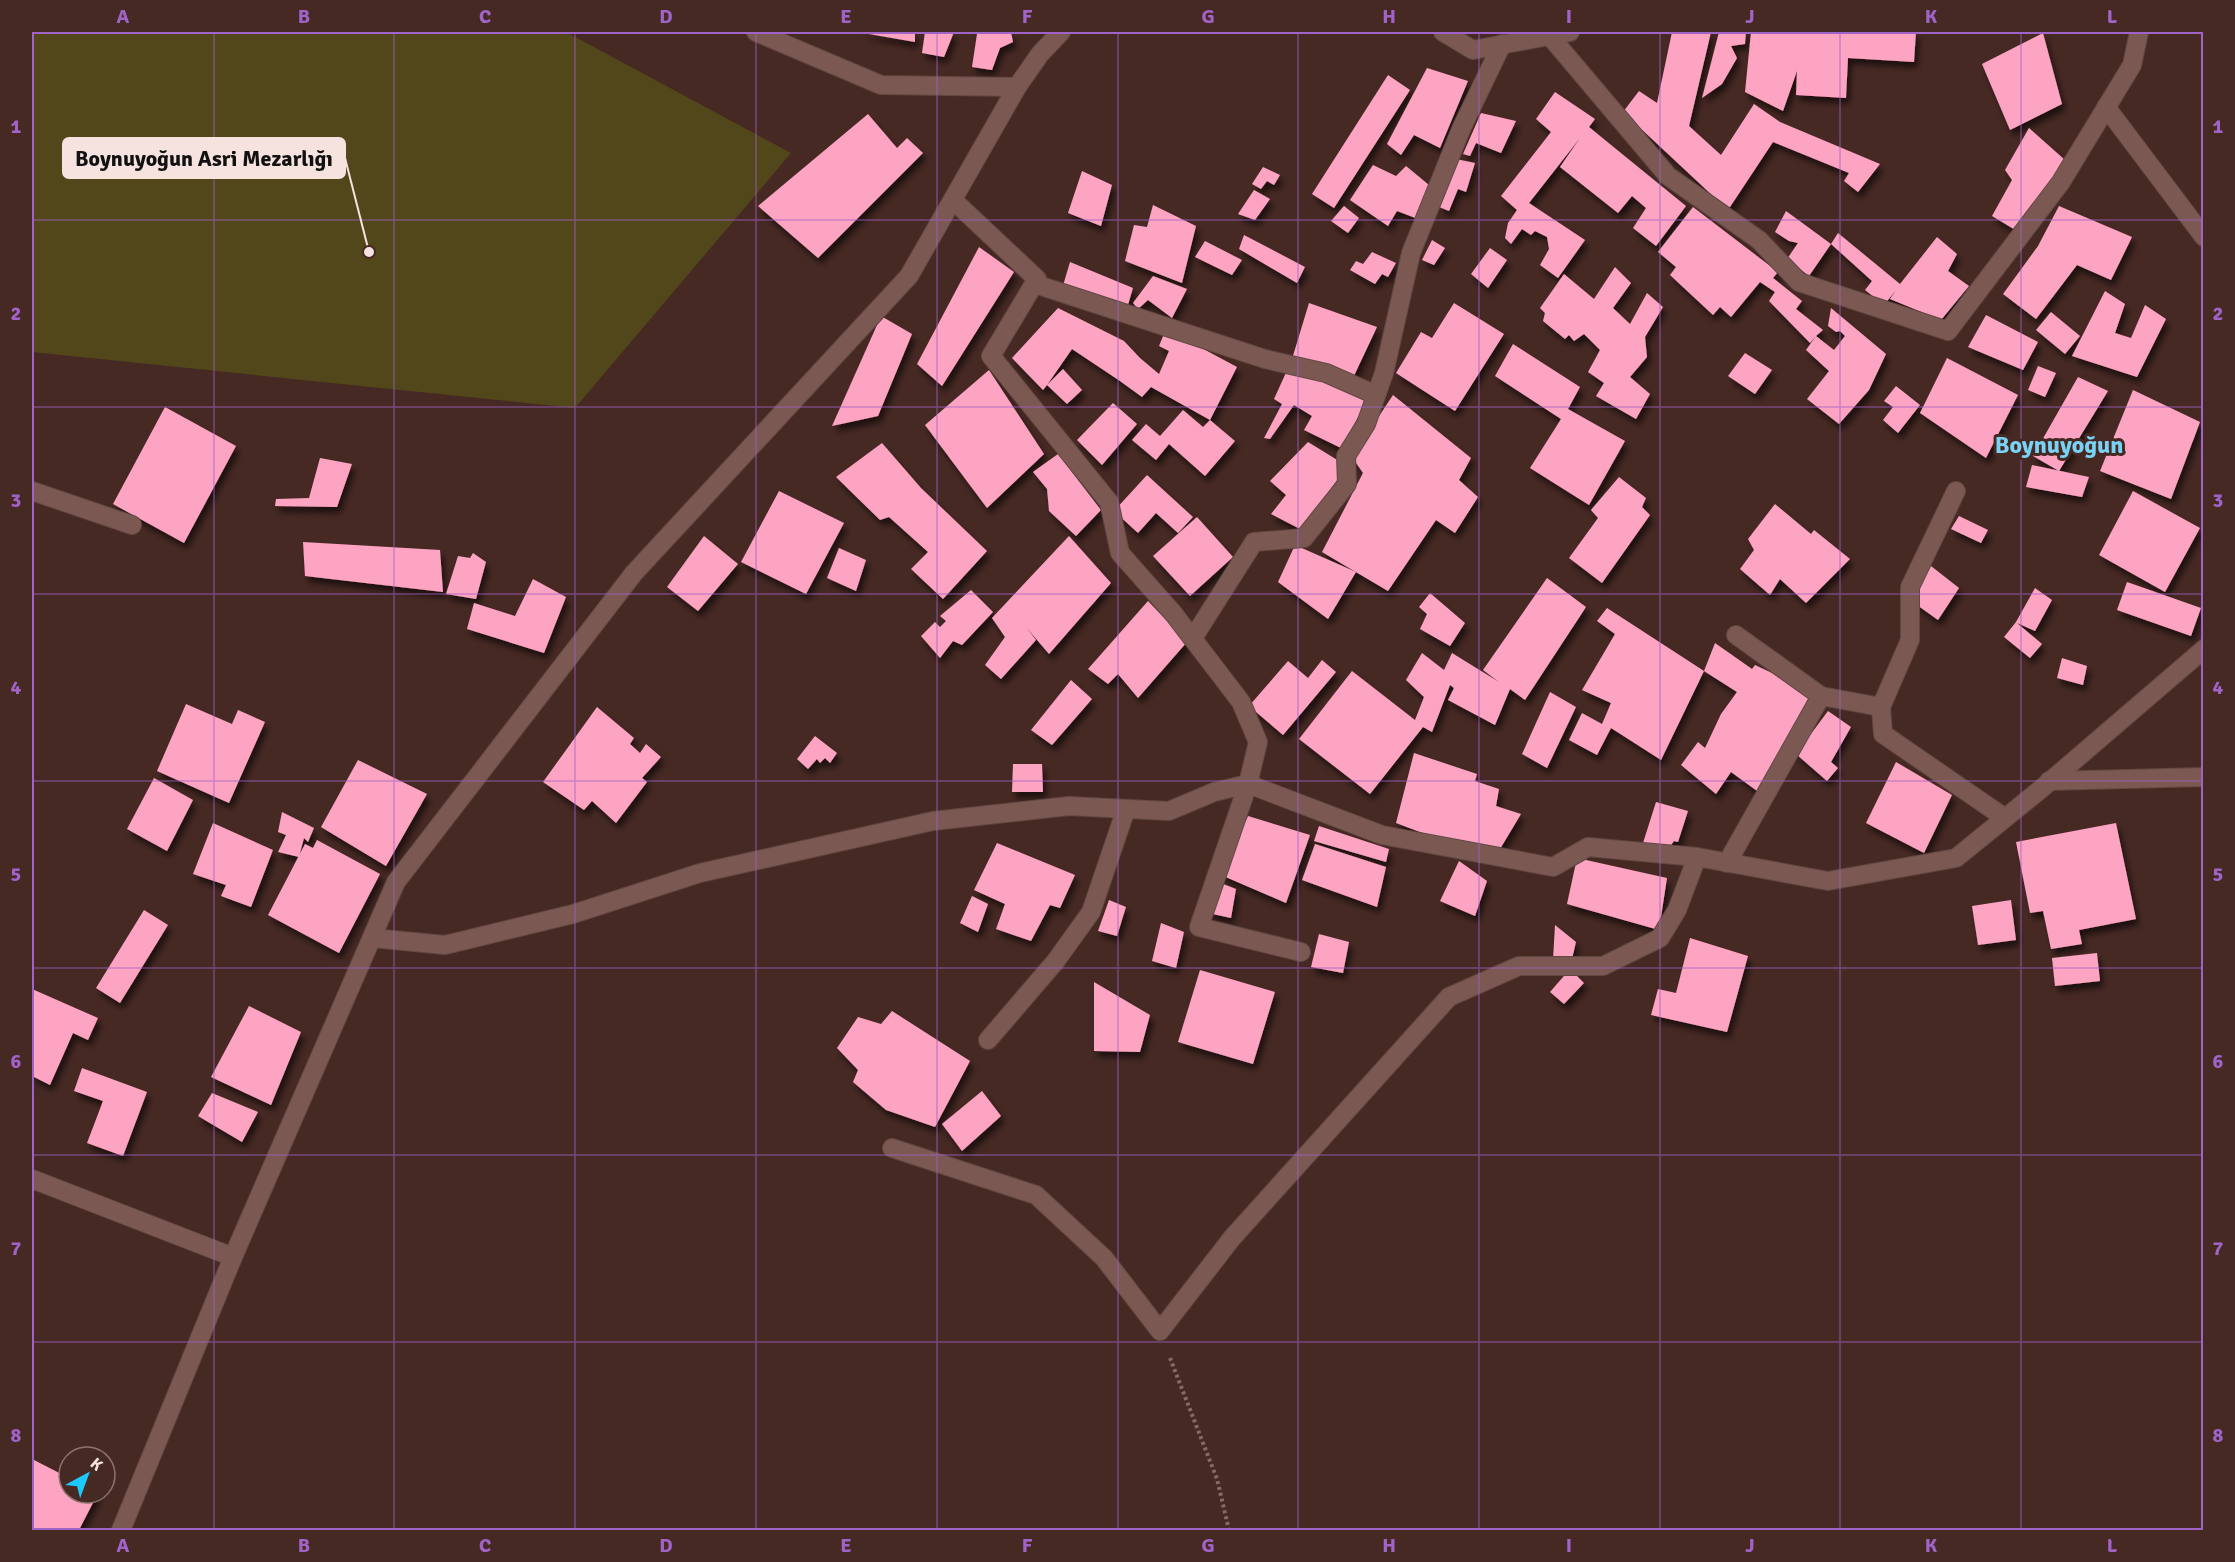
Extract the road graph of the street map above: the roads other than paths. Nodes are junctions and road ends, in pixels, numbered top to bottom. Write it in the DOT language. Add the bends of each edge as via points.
graph roads {
  1 [pos="756,32"];
  2 [pos="1061,32"];
  3 [pos="1443,32"];
  4 [pos="1570,32"];
  5 [pos="2139,32"];
  6 [pos="1549,35"];
  7 [pos="1502,44"];
  8 [pos="1017,87"];
  9 [pos="2106,107"];
  10 [pos="953,200"];
  11 [pos="2204,237"];
  12 [pos="1035,284"];
  13 [pos="1376,395"];
  14 [pos="32,491"];
  15 [pos="1956,491"];
  16 [pos="132,525"];
  17 [pos="1736,635"];
  18 [pos="1193,638"];
  19 [pos="2204,649"];
  20 [pos="1821,696"];
  21 [pos="1881,707"];
  22 [pos="2204,777"];
  23 [pos="2049,781"];
  24 [pos="1248,783"];
  25 [pos="1126,809"];
  26 [pos="2005,818"];
  27 [pos="1697,857"];
  28 [pos="1727,863"];
  29 [pos="372,938"];
  30 [pos="1301,952"];
  31 [pos="988,1040"];
  32 [pos="892,1148"];
  33 [pos="32,1179"];
  34 [pos="233,1257"];
  35 [pos="121,1530"];
  1 -- 8 [label="street" via="881,85"];
  2 -- 8 [label="street"];
  3 -- 7 [label="street" via="1473,50"];
  4 -- 6 [label="street"];
  5 -- 9 [label="street" via="2132,65"];
  6 -- 7 [label="street"];
  6 -- 9 [label="street" via="1668,176 1759,240 1799,282 1948,331 2061,182"];
  7 -- 13 [label="street" via="1462,127 1411,253"];
  8 -- 10 [label="street"];
  9 -- 11 [label="street"];
  10 -- 12 [label="street" via="1037,279"];
  10 -- 29 [label="street" via="909,276 634,573 396,882"];
  12 -- 13 [label="street" via="1265,359 1326,373"];
  12 -- 18 [label="street" via="991,356 1109,502 1120,553"];
  13 -- 18 [label="street" via="1366,424 1346,456 1347,484 1304,538 1254,542"];
  14 -- 16 [label="street"];
  15 -- 21 [label="street" via="1910,586 1910,640"];
  17 -- 20 [label="street"];
  18 -- 24 [label="street" via="1241,702 1258,742"];
  19 -- 23 [label="street"];
  20 -- 21 [label="street"];
  20 -- 28 [label="street"];
  21 -- 26 [label="street" via="1883,734"];
  22 -- 23 [label="street"];
  23 -- 26 [label="street"];
  24 -- 25 [label="street" via="1169,811"];
  24 -- 27 [label="street" via="1382,835 1553,867 1588,847"];
  24 -- 30 [label="street" via="1199,927"];
  25 -- 29 [label="street" via="1069,806 933,821 700,873 573,915 445,945"];
  25 -- 31 [label="street" via="1090,912 1055,963"];
  26 -- 28 [label="street" via="1956,858 1828,881"];
  27 -- 28 [label="street"];
  27 -- 32 [label="street" via="1677,910 1660,938 1603,966 1519,966 1449,997 1232,1238 1160,1331 1104,1258 1036,1195"];
  29 -- 34 [label="street"];
  33 -- 34 [label="street"];
  34 -- 35 [label="street"];
}
